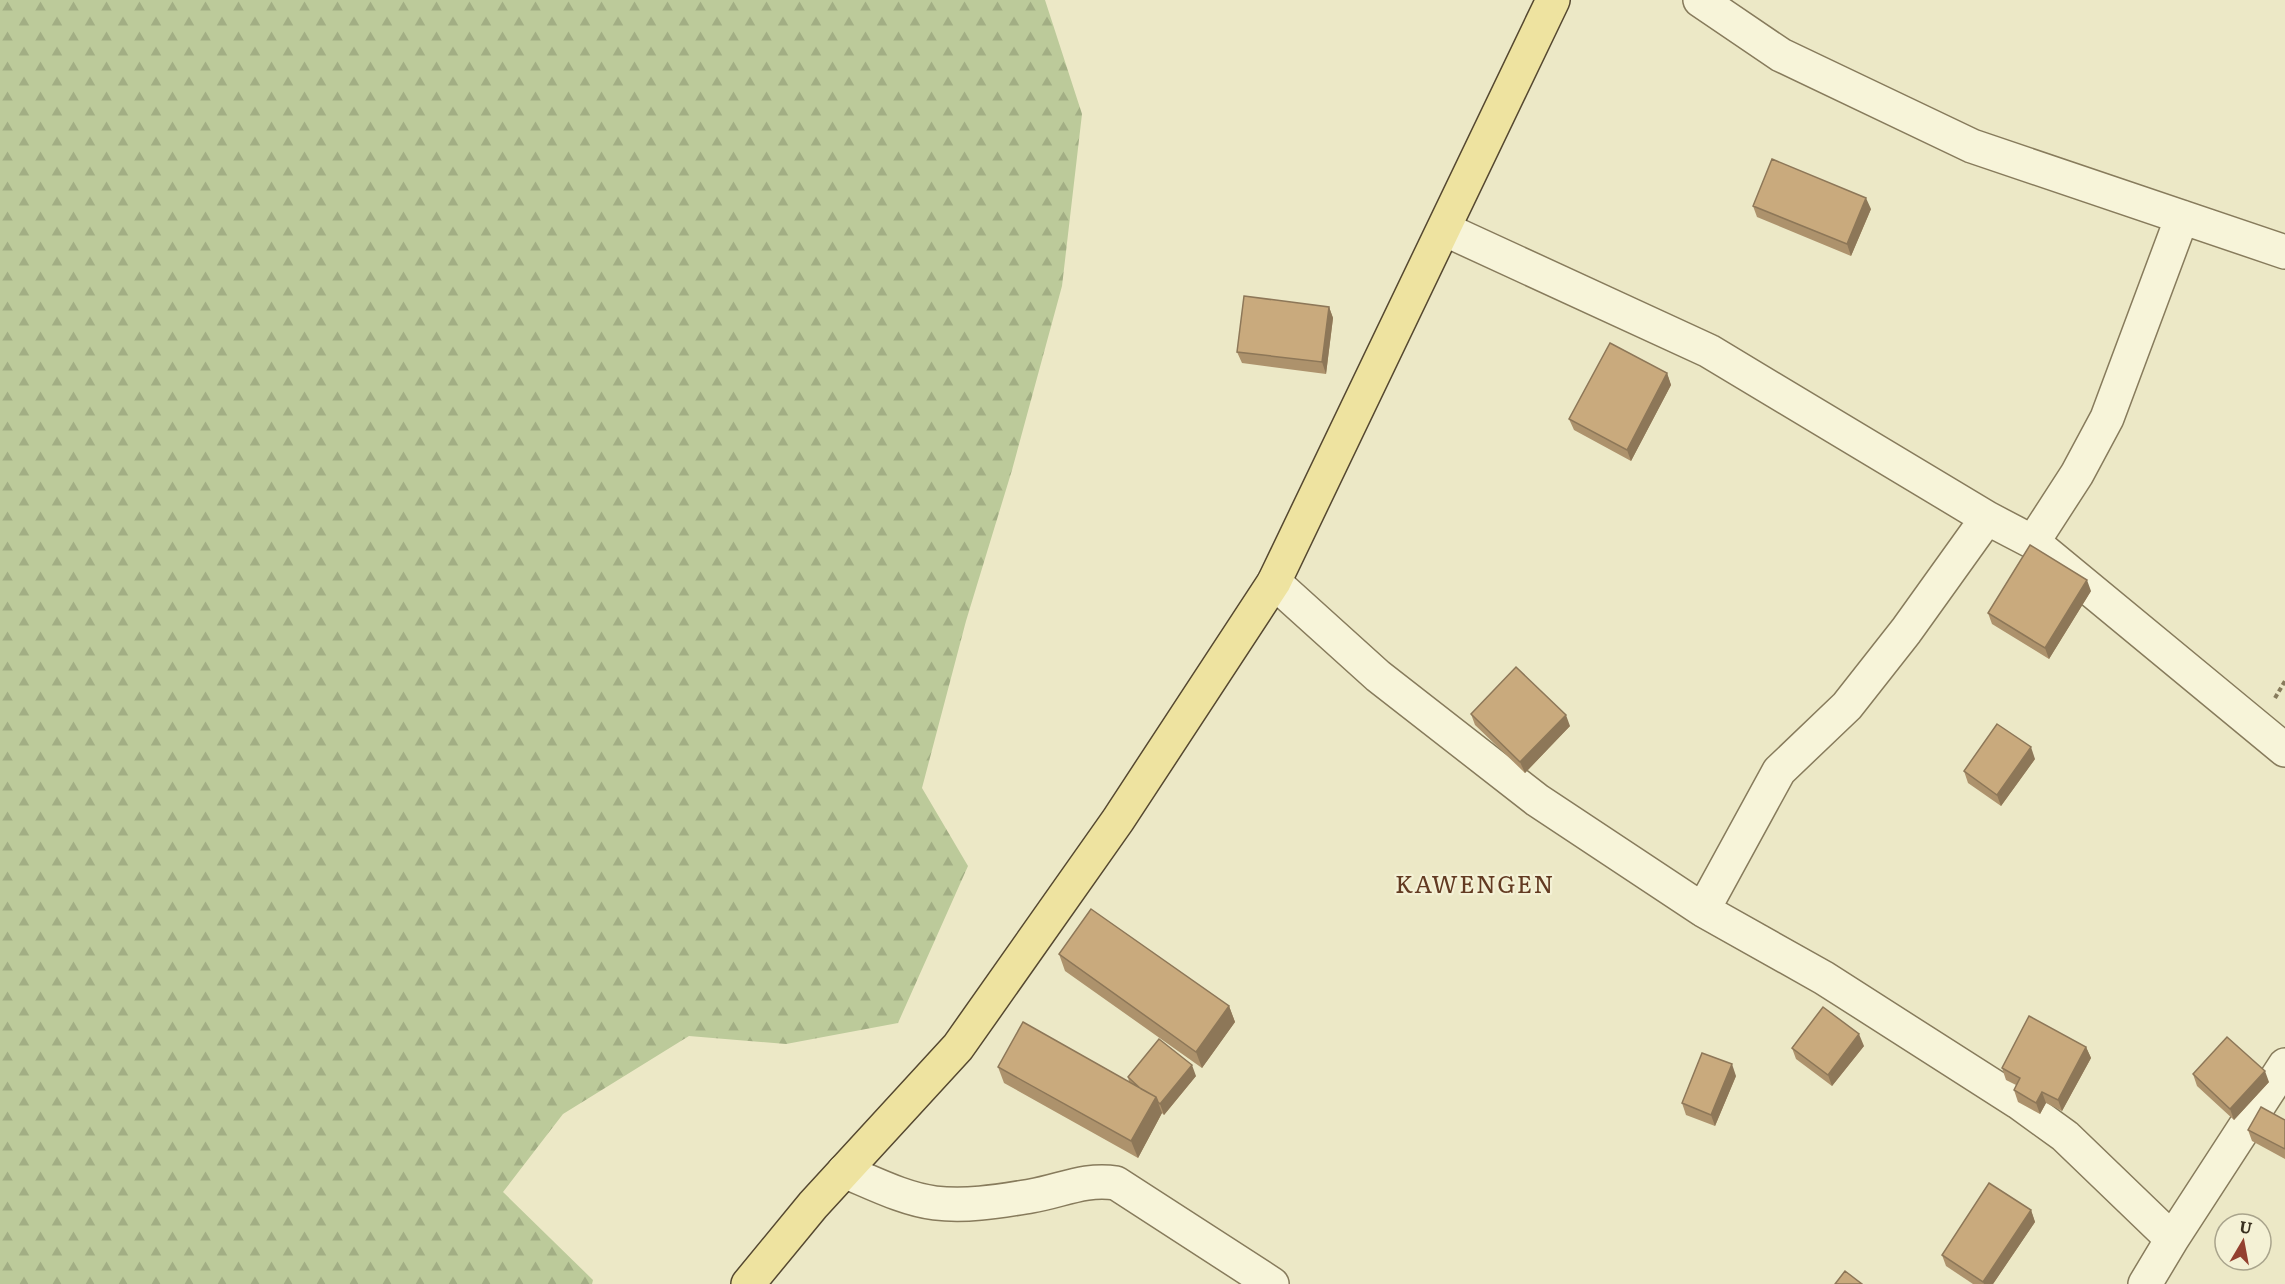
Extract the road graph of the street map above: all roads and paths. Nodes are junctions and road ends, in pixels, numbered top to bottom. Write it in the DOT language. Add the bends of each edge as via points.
graph roads {
  1 [pos="1553,0"];
  2 [pos="1700,0"];
  3 [pos="2182,217"];
  4 [pos="1444,229"];
  5 [pos="2285,252"];
  6 [pos="1987,518"];
  7 [pos="2033,542"];
  8 [pos="1274,582"];
  9 [pos="2285,750"];
  10 [pos="1703,910"];
  11 [pos="2285,1065"];
  12 [pos="844,1171"];
  13 [pos="2172,1239"];
  14 [pos="748,1284"];
  15 [pos="1272,1284"];
  16 [pos="2145,1284"];
  1 -- 4 [label="main road"];
  2 -- 3 [label="street" via="1781,55 1972,146"];
  3 -- 5 [label="street"];
  3 -- 7 [label="street" via="2107,418"];
  4 -- 6 [label="street" via="1709,351"];
  4 -- 8 [label="main road"];
  6 -- 7 [label="street"];
  6 -- 10 [label="street" via="1847,706 1779,771"];
  7 -- 9 [label="street"];
  8 -- 10 [label="street" via="1378,676 1537,800"];
  8 -- 12 [label="main road" via="1118,820 958,1047"];
  10 -- 13 [label="street" via="1824,978 2018,1102 2065,1136"];
  11 -- 13 [label="street"];
  12 -- 14 [label="main road"];
  12 -- 15 [label="street" via="933,1203 965,1205 1032,1196 1088,1181 1116,1184"];
  13 -- 16 [label="street"];
}
